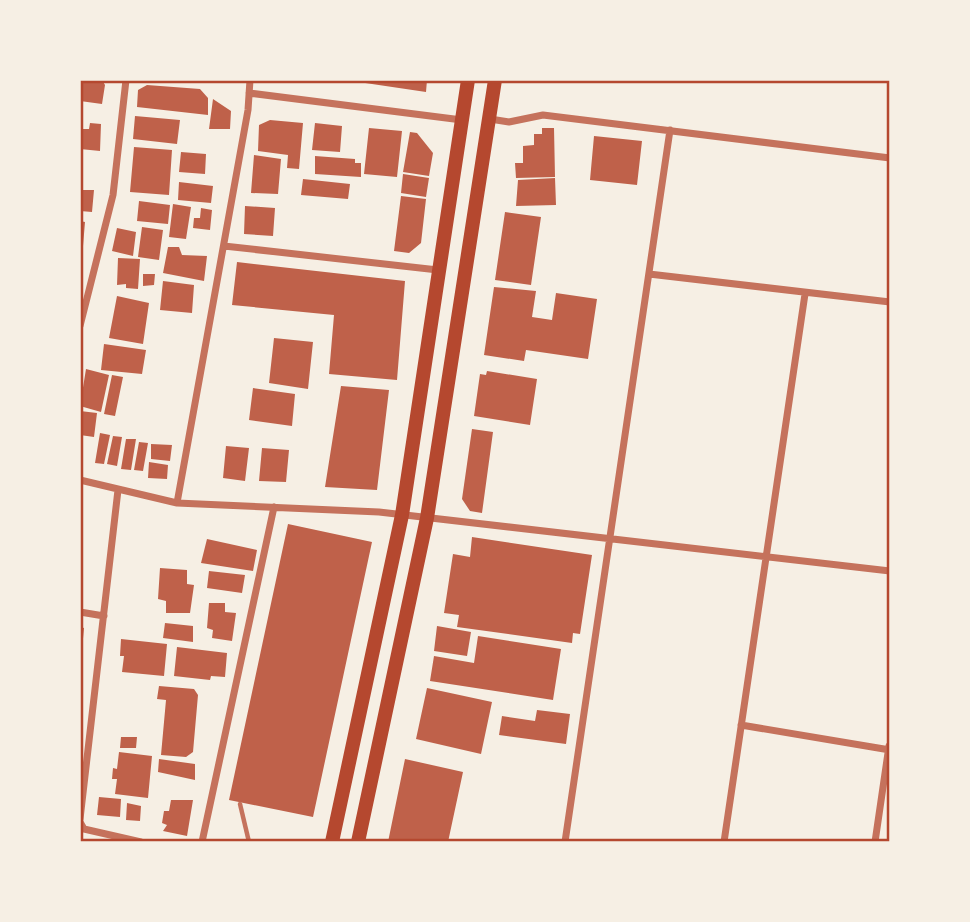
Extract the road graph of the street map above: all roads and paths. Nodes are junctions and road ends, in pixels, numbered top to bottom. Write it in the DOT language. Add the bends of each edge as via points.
graph roads {
  1 [pos="126,80"];
  2 [pos="250,80"];
  3 [pos="468,80"];
  4 [pos="495,80"];
  5 [pos="249,93"];
  6 [pos="490,119"];
  7 [pos="463,120"];
  8 [pos="670,130"];
  9 [pos="890,158"];
  10 [pos="223,246"];
  11 [pos="440,270"];
  12 [pos="649,274"];
  13 [pos="805,293"];
  14 [pos="890,303"];
  15 [pos="80,326"];
  16 [pos="80,480"];
  17 [pos="118,490"];
  18 [pos="177,502"];
  19 [pos="274,507"];
  20 [pos="402,515"];
  21 [pos="427,518"];
  22 [pos="610,539"];
  23 [pos="765,556"];
  24 [pos="890,571"];
  25 [pos="80,612"];
  26 [pos="104,616"];
  27 [pos="741,725"];
  28 [pos="84,745"];
  29 [pos="889,749"];
  30 [pos="240,804"];
  31 [pos="80,820"];
  32 [pos="141,842"];
  33 [pos="202,842"];
  34 [pos="249,842"];
  35 [pos="332,842"];
  36 [pos="358,842"];
  37 [pos="565,842"];
  38 [pos="724,842"];
  39 [pos="875,842"];
  1 -- 15 [label="street" via="113,195"];
  2 -- 5 [label="street"];
  3 -- 7 [label="main road"];
  4 -- 6 [label="main road"];
  5 -- 7 [label="street"];
  5 -- 10 [label="street"];
  6 -- 8 [label="street" via="509,122 543,115"];
  6 -- 21 [label="main road"];
  7 -- 11 [label="main road"];
  8 -- 9 [label="street"];
  8 -- 12 [label="street"];
  10 -- 11 [label="street"];
  10 -- 18 [label="street"];
  11 -- 20 [label="main road"];
  12 -- 13 [label="street"];
  12 -- 22 [label="street"];
  13 -- 14 [label="street"];
  13 -- 23 [label="street"];
  16 -- 17 [label="street"];
  17 -- 18 [label="street"];
  17 -- 26 [label="street"];
  18 -- 19 [label="street"];
  19 -- 20 [label="street"];
  19 -- 33 [label="street"];
  20 -- 21 [label="street"];
  20 -- 35 [label="main road"];
  21 -- 22 [label="street"];
  21 -- 36 [label="main road"];
  22 -- 23 [label="street"];
  22 -- 37 [label="street"];
  23 -- 24 [label="street"];
  23 -- 27 [label="street"];
  25 -- 26 [label="street"];
  26 -- 28 [label="street"];
  27 -- 29 [label="street"];
  27 -- 38 [label="street"];
  28 -- 31 [label="street"];
  29 -- 39 [label="street"];
  30 -- 34 [label="lane"];
  31 -- 32 [label="street" via="84,829"];
}
